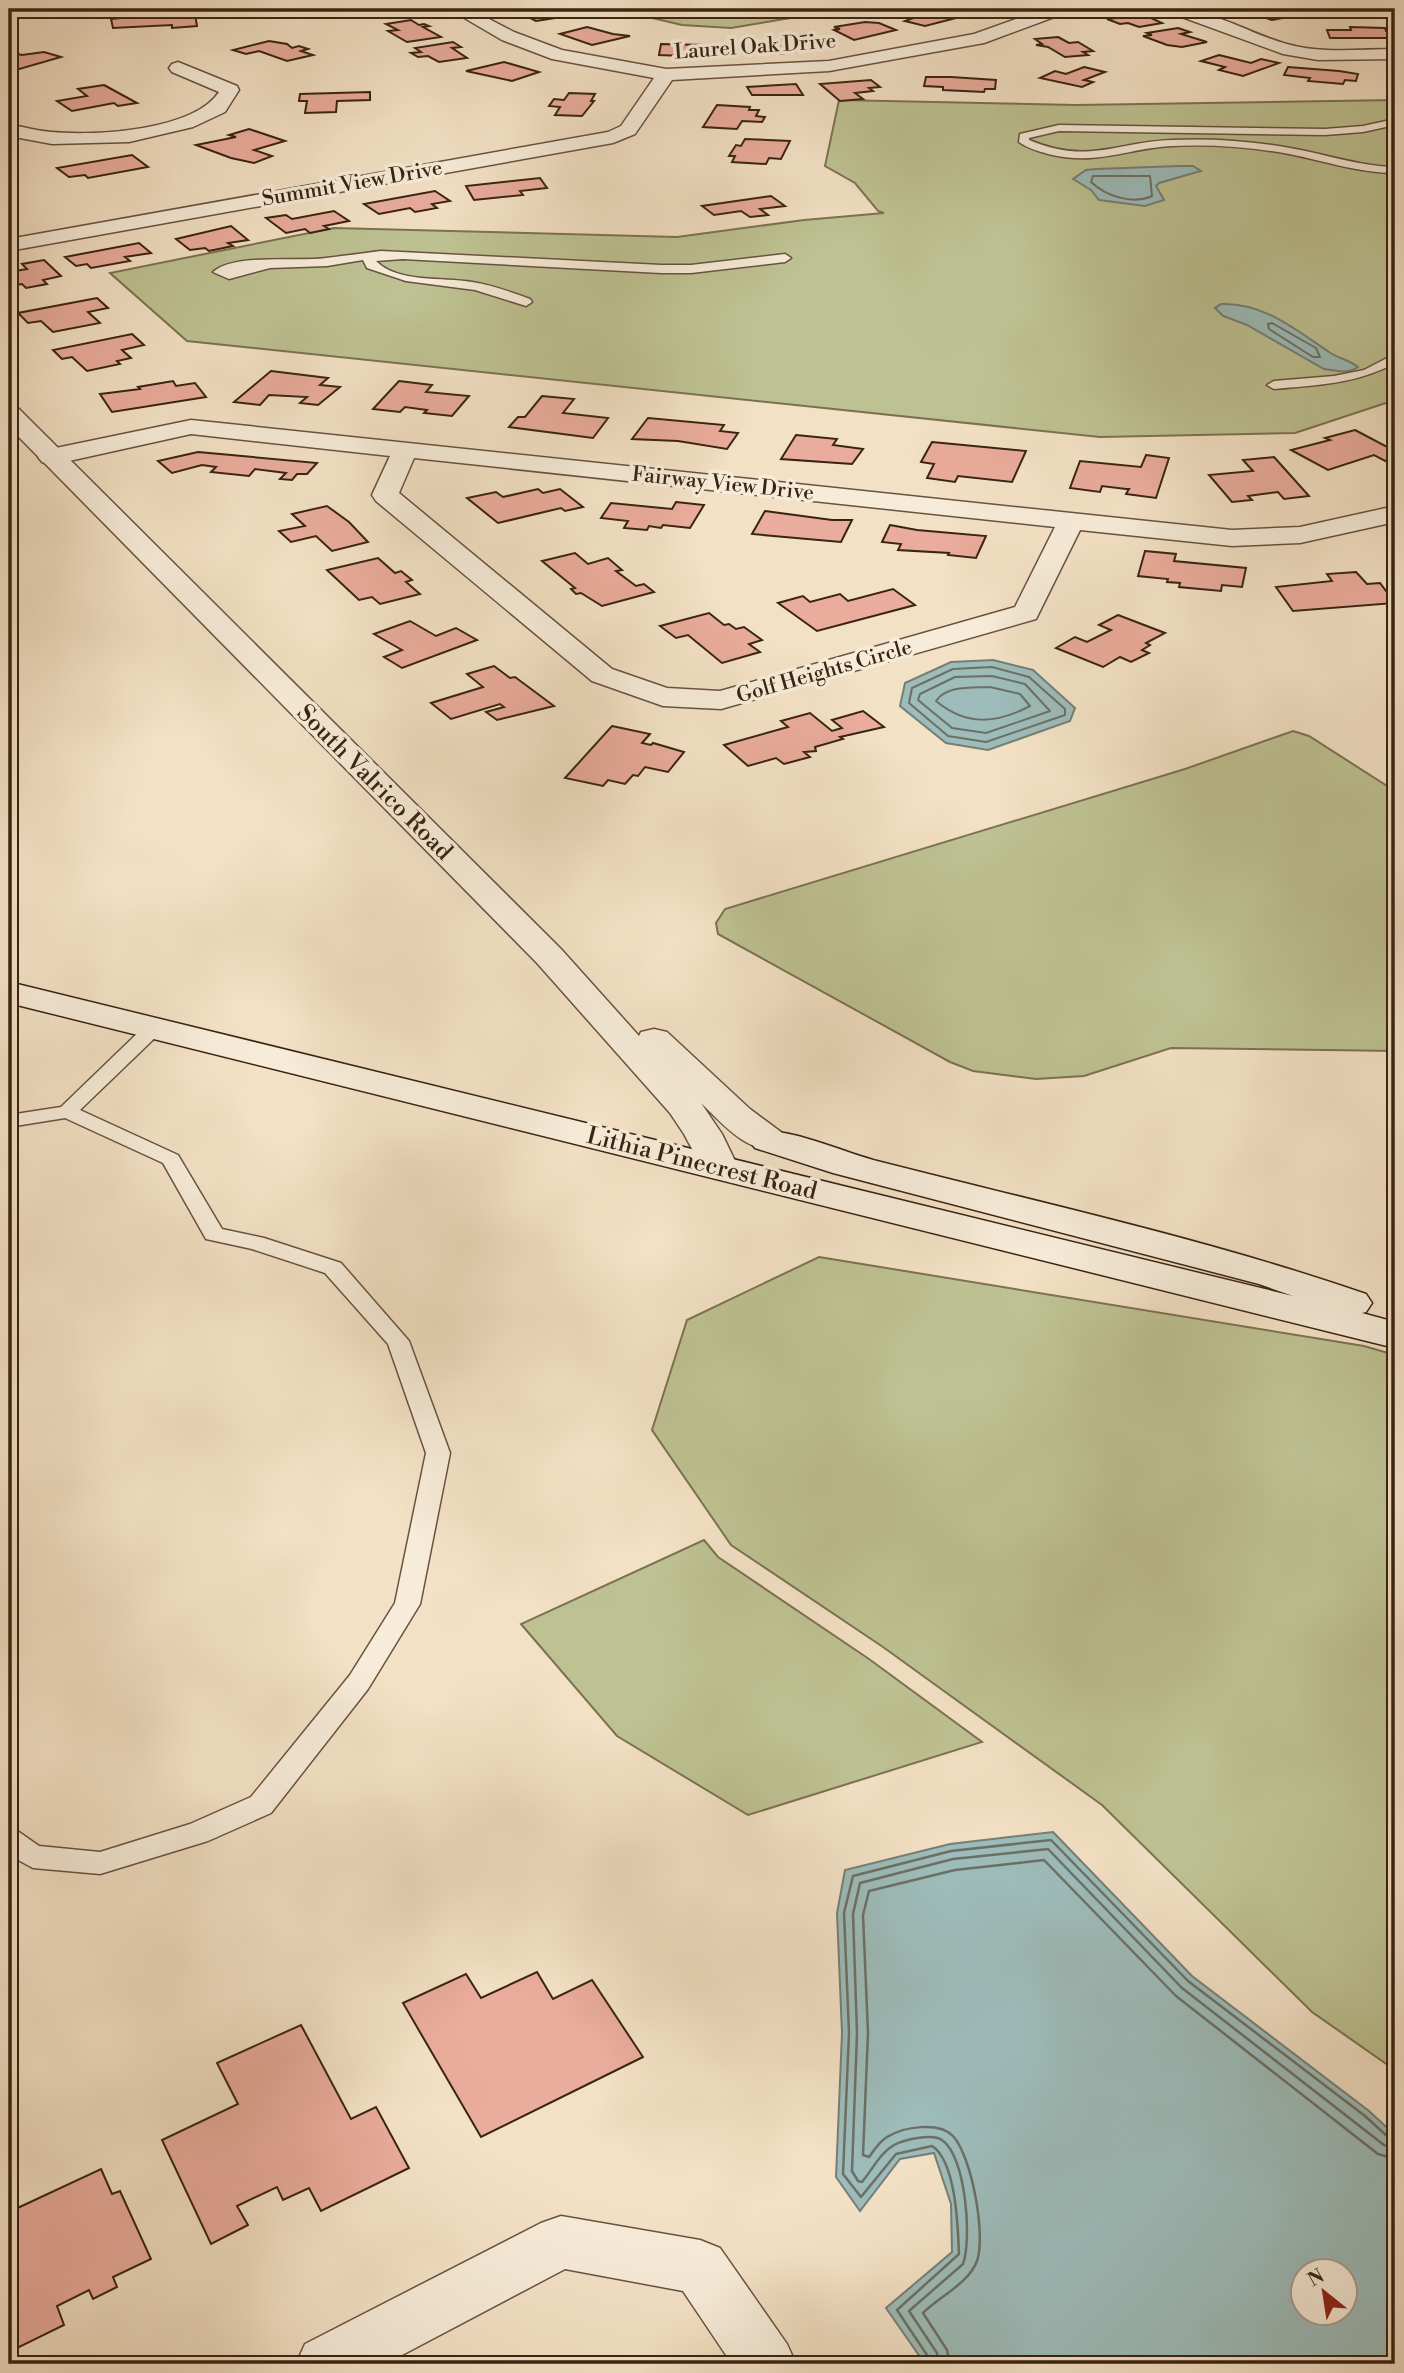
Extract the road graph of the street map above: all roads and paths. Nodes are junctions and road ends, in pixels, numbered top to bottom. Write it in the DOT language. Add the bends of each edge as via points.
graph roads {
  1 [pos="458,9"];
  2 [pos="1059,9"];
  3 [pos="1177,9"];
  4 [pos="953,44"];
  5 [pos="1395,54"];
  6 [pos="986,57"];
  7 [pos="178,68"];
  8 [pos="666,75"];
  9 [pos="1395,122"];
  10 [pos="1220,129"];
  11 [pos="9,130"];
  12 [pos="600,139"];
  13 [pos="1226,145"];
  14 [pos="621,151"];
  15 [pos="1395,170"];
  16 [pos="9,245"];
  17 [pos="381,255"];
  18 [pos="785,258"];
  19 [pos="328,261"];
  20 [pos="371,265"];
  21 [pos="265,266"];
  22 [pos="526,302"];
  23 [pos="1395,358"];
  24 [pos="1274,385"];
  25 [pos="9,414"];
  26 [pos="405,448"];
  27 [pos="51,457"];
  28 [pos="1395,514"];
  29 [pos="1071,522"];
  30 [pos="549,956"];
  31 [pos="9,993"];
  32 [pos="154,1028"];
  33 [pos="67,1112"];
  34 [pos="9,1121"];
  35 [pos="719,1167"];
  36 [pos="1395,1324"];
  37 [pos="1395,1335"];
  38 [pos="9,1840"];
  39 [pos="326,2364"];
  40 [pos="766,2364"];
  1 -- 8 [label="street, Laurel Oak Drive" via="508,36 558,55"];
  2 -- 4 [label="street, Laurel Oak Drive"];
  3 -- 5 [label="street" via="1283,49 1318,55"];
  4 -- 6 [label="street"];
  4 -- 8 [label="street, Laurel Oak Drive" via="829,66"];
  7 -- 11 [label="street" via="230,90 218,108 186,123 129,136 52,138"];
  8 -- 12 [label="street, Summit View Drive" via="628,130"];
  9 -- 10 [label="lane" via="1325,132"];
  10 -- 13 [label="lane"];
  10 -- 13 [label="lane" via="1059,128 1024,136 1024,142 1101,156 1157,143"];
  12 -- 14 [label="street"];
  12 -- 16 [label="street, Summit View Drive"];
  13 -- 15 [label="lane" via="1290,152 1345,167"];
  17 -- 18 [label="lane" via="661,269"];
  17 -- 19 [label="lane"];
  17 -- 20 [label="lane" via="369,259"];
  19 -- 20 [label="lane"];
  19 -- 21 [label="lane"];
  20 -- 22 [label="lane" via="402,278 472,286"];
  23 -- 24 [label="lane" via="1368,373"];
  25 -- 27 [label="street, South Valrico Road"];
  26 -- 27 [label="street, Fairway View Drive" via="191,427"];
  26 -- 29 [label="street, Fairway View Drive"];
  26 -- 29 [label="street, Golf Heights Circle" via="385,495 602,675 663,697 721,700 1026,613"];
  27 -- 30 [label="street, South Valrico Road"];
  28 -- 29 [label="street, Fairway View Drive" via="1300,535 1232,538"];
  30 -- 35 [label="street, South Valrico Road" via="691,1112 709,1139"];
  30 -- 36 [label="street" via="601,993 768,1140 835,1162 1272,1275 1331,1294"];
  31 -- 32 [label="street, Lithia Pinecrest Road"];
  32 -- 33 [label="lane"];
  32 -- 35 [label="street, Lithia Pinecrest Road"];
  33 -- 34 [label="lane"];
  33 -- 38 [label="lane" via="171,1159 214,1234 333,1268 398,1341 438,1453 407,1604 359,1682 261,1805 198,1833 100,1863 33,1857"];
  35 -- 37 [label="street, Lithia Pinecrest Road"];
  39 -- 40 [label="street" via="561,2242 700,2267"];
}
